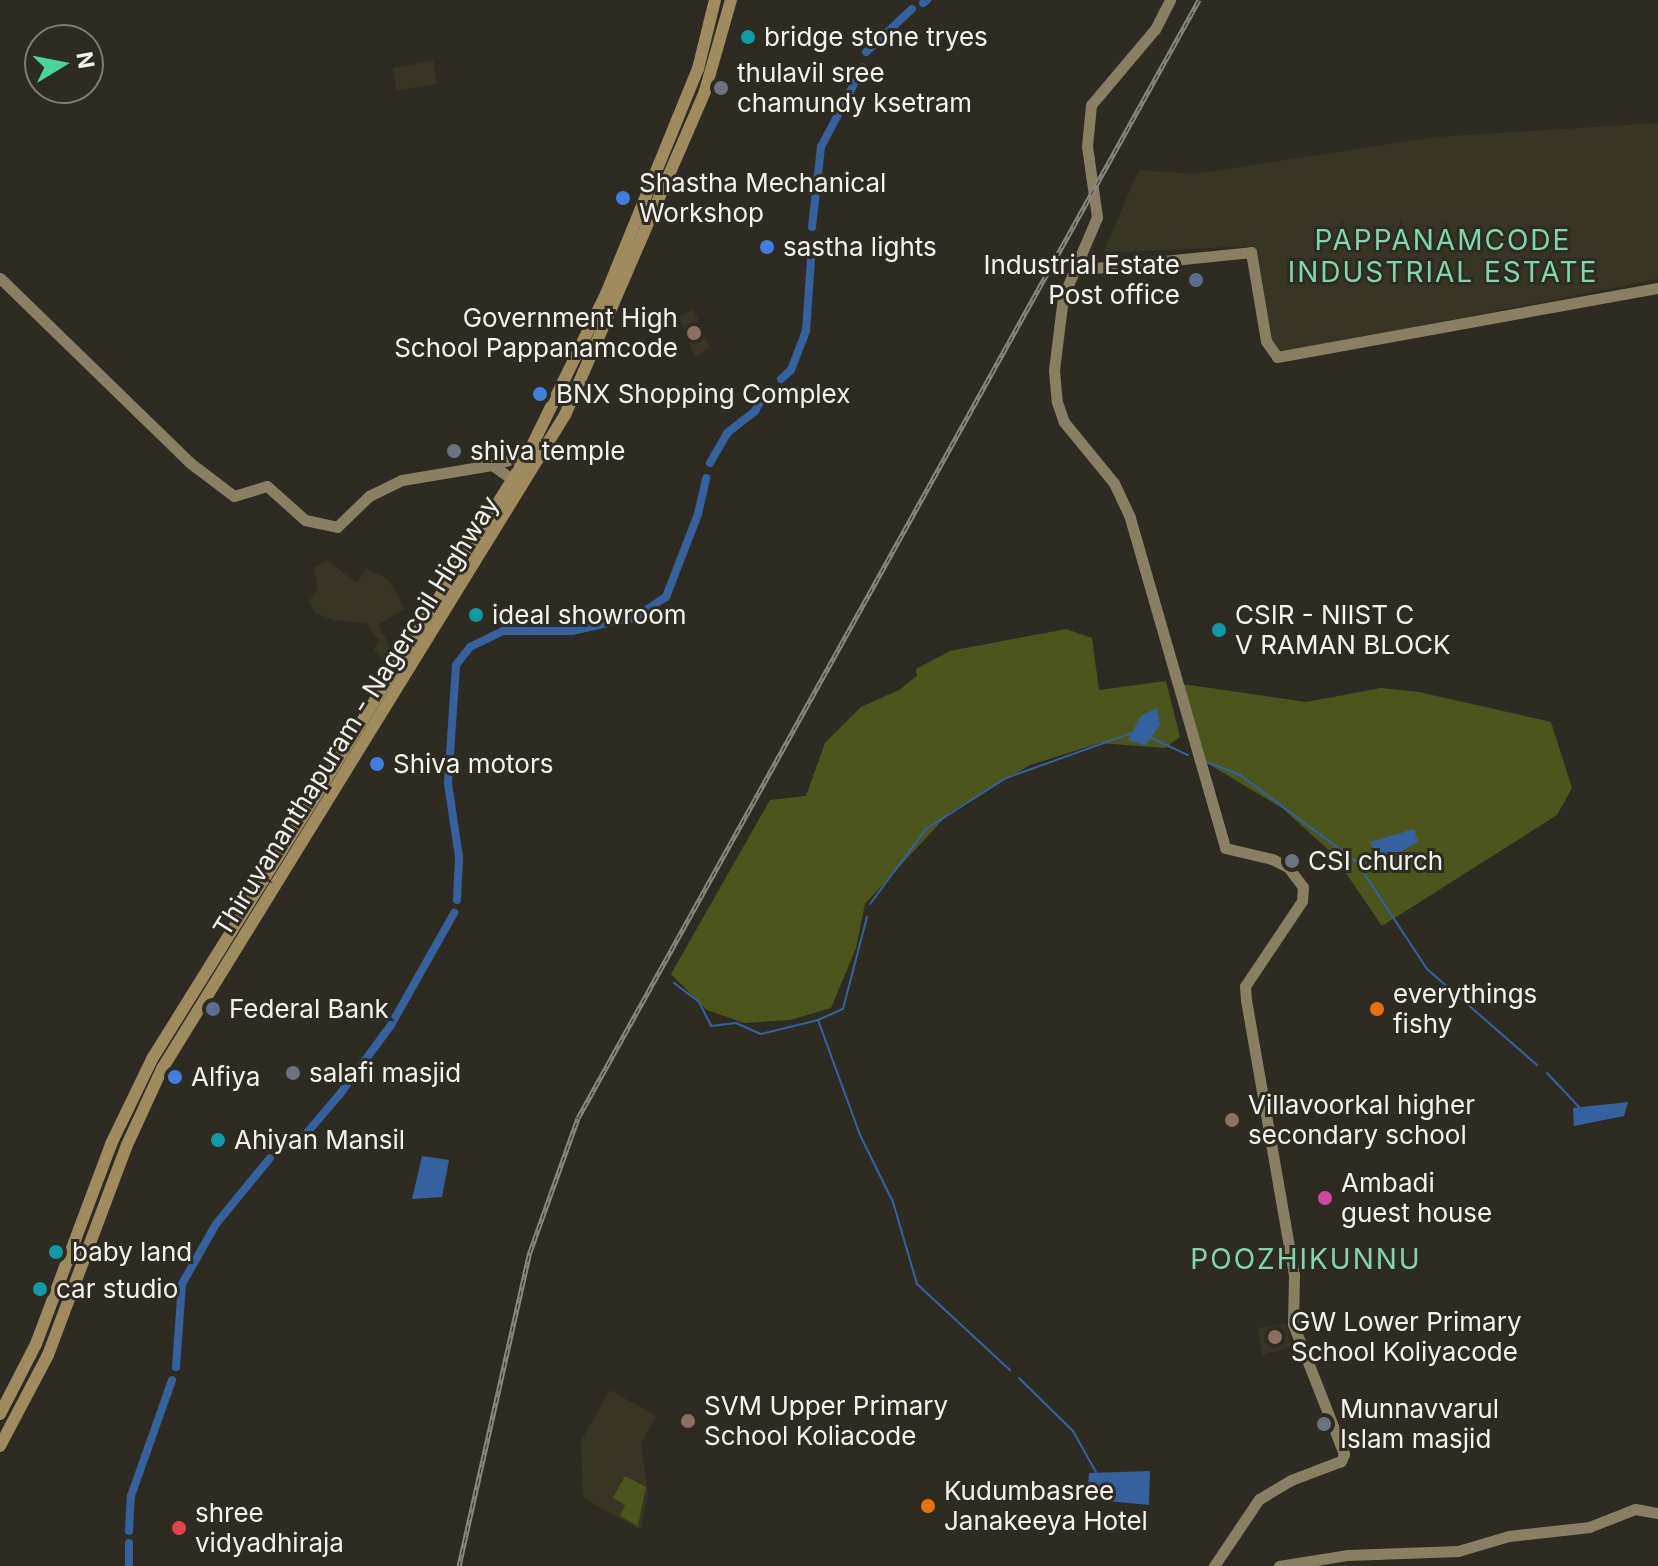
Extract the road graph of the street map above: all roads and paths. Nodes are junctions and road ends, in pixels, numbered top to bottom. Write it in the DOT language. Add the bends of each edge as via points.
graph roads {
  1 [pos="715,0"];
  2 [pos="731,0"];
  3 [pos="1170,0"];
  4 [pos="1075,270"];
  5 [pos="0,278"];
  6 [pos="1658,288"];
  7 [pos="546,452"];
  8 [pos="528,454"];
  9 [pos="492,465"];
  10 [pos="513,479"];
  11 [pos="524,488"];
  12 [pos="0,1414"];
  13 [pos="0,1446"];
  14 [pos="1658,1513"];
  15 [pos="1214,1566"];
  16 [pos="1279,1566"];
  1 -- 8 [label="main road, Thiruvananthapuram - Nagercoil Highway" via="698,69 606,294"];
  2 -- 7 [label="main road, Thiruvananthapuram - Nagercoil Highway" via="705,91"];
  3 -- 4 [label="main road" via="1155,29 1091,105 1086,126 1097,217"];
  4 -- 6 [label="main road" via="1251,252 1266,341 1272,355 1282,357"];
  4 -- 15 [label="main road" via="1063,297 1056,341 1057,402 1064,422 1114,483 1130,518 1225,848 1288,867 1303,887 1302,901 1245,986 1246,1000 1294,1275 1293,1324 1344,1454 1341,1461 1259,1499"];
  5 -- 9 [label="main road" via="189,462 234,496 267,486 305,520 337,527 369,496 402,480"];
  7 -- 8 [label="main road"];
  7 -- 11 [label="main road, Thiruvananthapuram - Nagercoil Highway"];
  8 -- 9 [label="main road"];
  8 -- 10 [label="main road, Thiruvananthapuram - Nagercoil Highway"];
  9 -- 10 [label="main road"];
  10 -- 11 [label="main road"];
  10 -- 12 [label="main road, Thiruvananthapuram - Nagercoil Highway" via="152,1059 111,1144 36,1344"];
  11 -- 13 [label="main road, Thiruvananthapuram - Nagercoil Highway" via="162,1069 122,1158 48,1355"];
  14 -- 16 [label="main road" via="1635,1509 1589,1527 1509,1536 1458,1551 1348,1555"];
}
